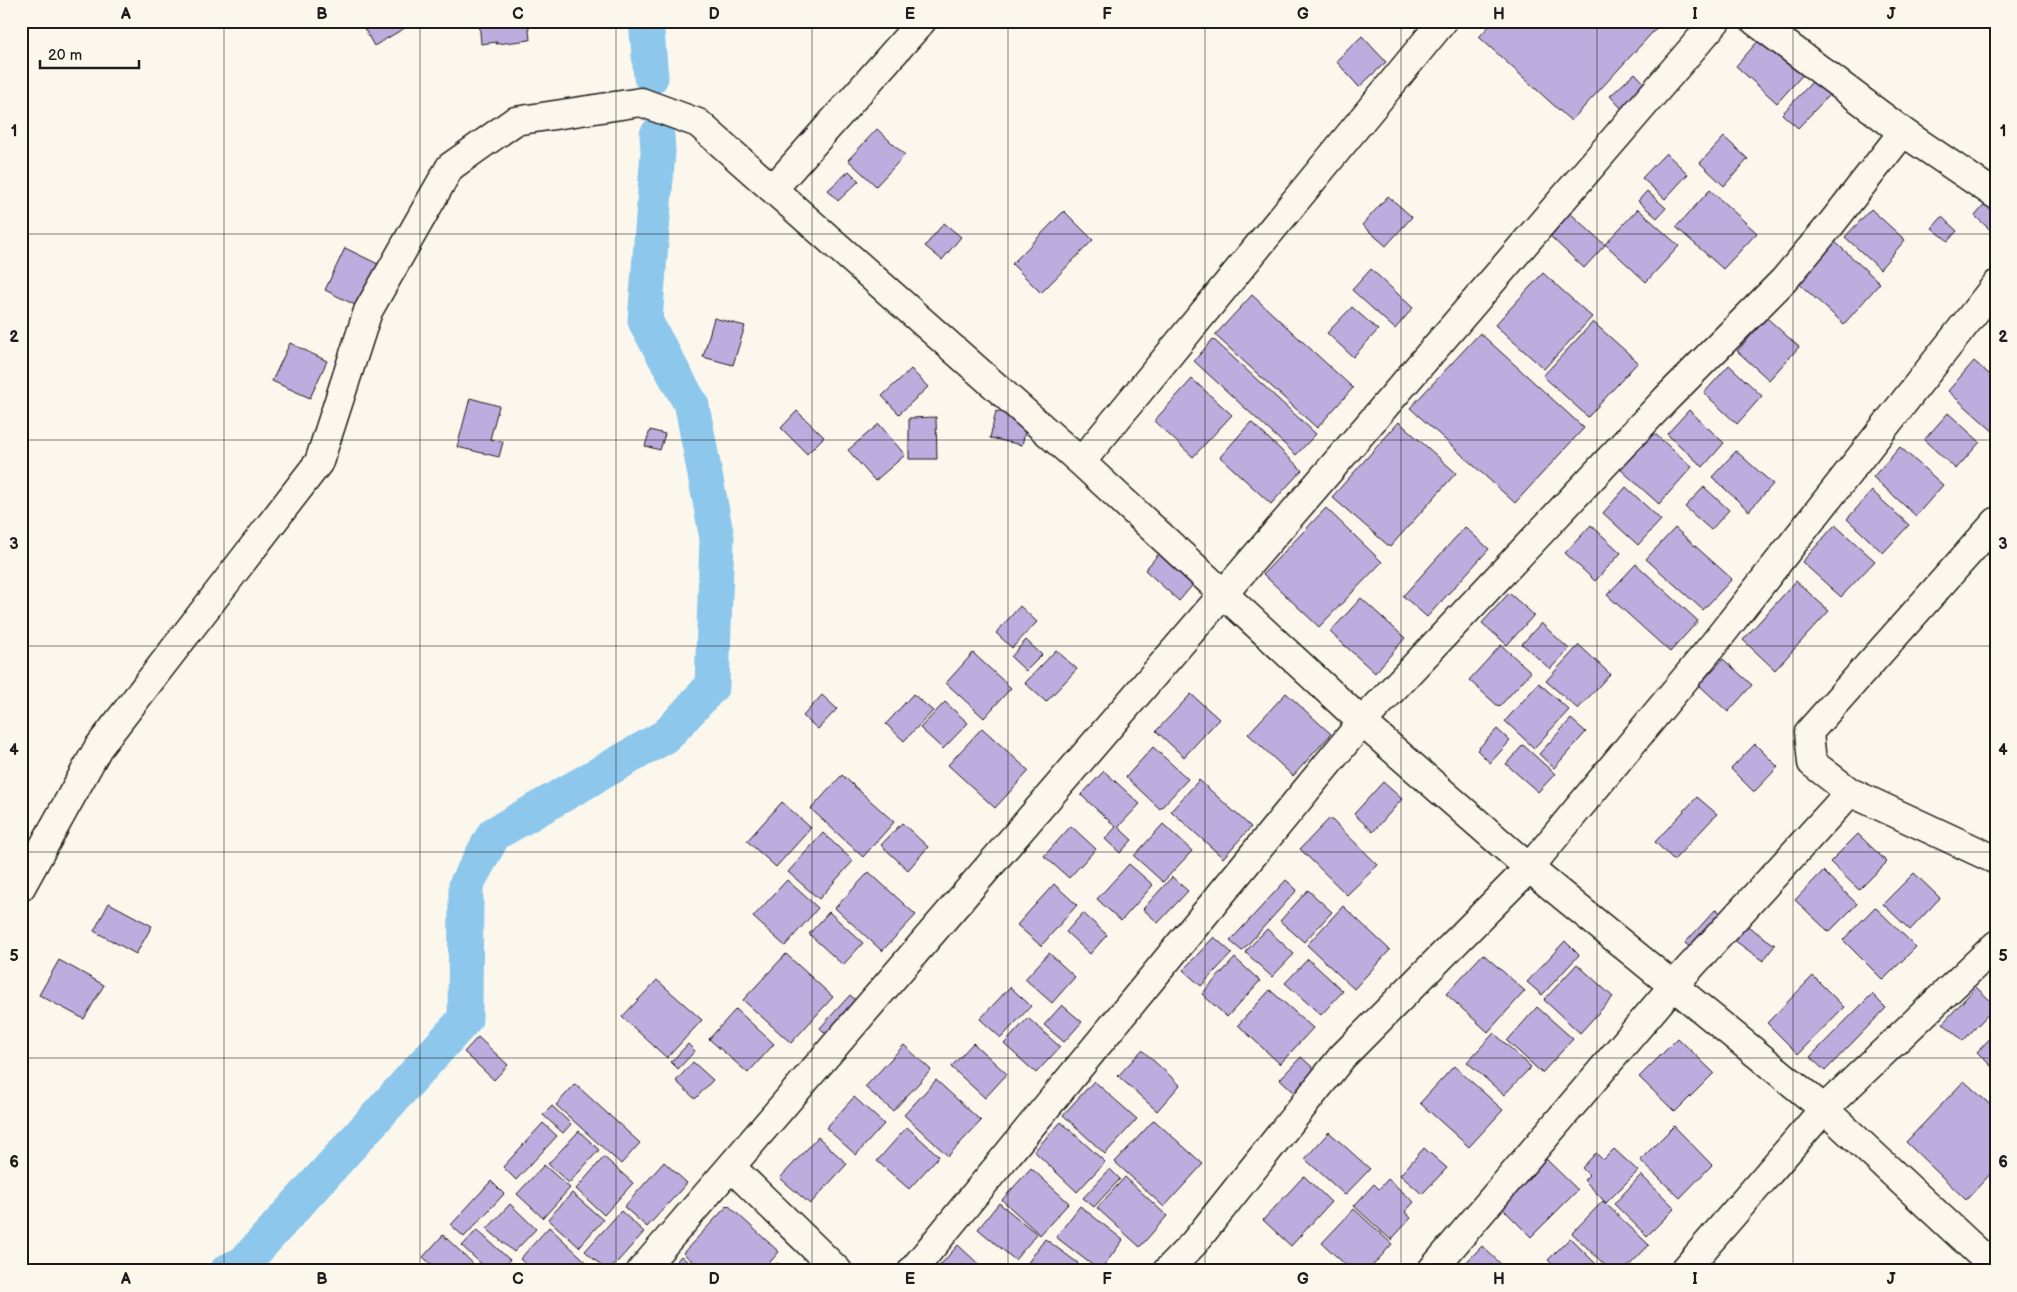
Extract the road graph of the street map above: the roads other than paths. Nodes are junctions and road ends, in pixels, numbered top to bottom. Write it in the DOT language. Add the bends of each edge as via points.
graph roads {
  1 [pos="922,21"];
  2 [pos="1443,21"];
  3 [pos="1716,21"];
  4 [pos="1755,21"];
  5 [pos="1903,132"];
  6 [pos="773,189"];
  7 [pos="1996,195"];
  8 [pos="1996,285"];
  9 [pos="1081,462"];
  10 [pos="1996,522"];
  11 [pos="1224,594"];
  12 [pos="1362,722"];
  13 [pos="1850,792"];
  14 [pos="1996,860"];
  15 [pos="1529,868"];
  16 [pos="21,887"];
  17 [pos="1996,945"];
  18 [pos="1674,985"];
  19 [pos="1824,1109"];
  20 [pos="731,1167"];
  21 [pos="1987,1261"];
  22 [pos="641,1271"];
  23 [pos="838,1271"];
  24 [pos="912,1271"];
  25 [pos="1167,1271"];
  26 [pos="1431,1271"];
  27 [pos="1684,1271"];
  1 -- 6 [label="street"];
  2 -- 9 [label="street"];
  3 -- 11 [label="street"];
  4 -- 5 [label="street"];
  5 -- 7 [label="street"];
  5 -- 12 [label="street" via="1784,280 1666,399"];
  6 -- 9 [label="street"];
  6 -- 16 [label="street" via="698,123 641,102 515,121 450,167 368,311 319,462 98,748"];
  8 -- 15 [label="street" via="1713,645"];
  9 -- 11 [label="street"];
  10 -- 13 [label="street" via="1809,732 1812,763"];
  11 -- 12 [label="street"];
  11 -- 20 [label="street"];
  12 -- 15 [label="street"];
  12 -- 24 [label="street"];
  13 -- 14 [label="street"];
  13 -- 18 [label="street"];
  15 -- 18 [label="street"];
  15 -- 25 [label="street" via="1342,1057 1194,1243"];
  17 -- 19 [label="street"];
  18 -- 19 [label="street"];
  18 -- 26 [label="street"];
  19 -- 21 [label="street"];
  19 -- 27 [label="street"];
  20 -- 22 [label="street"];
  20 -- 23 [label="street"];
}
